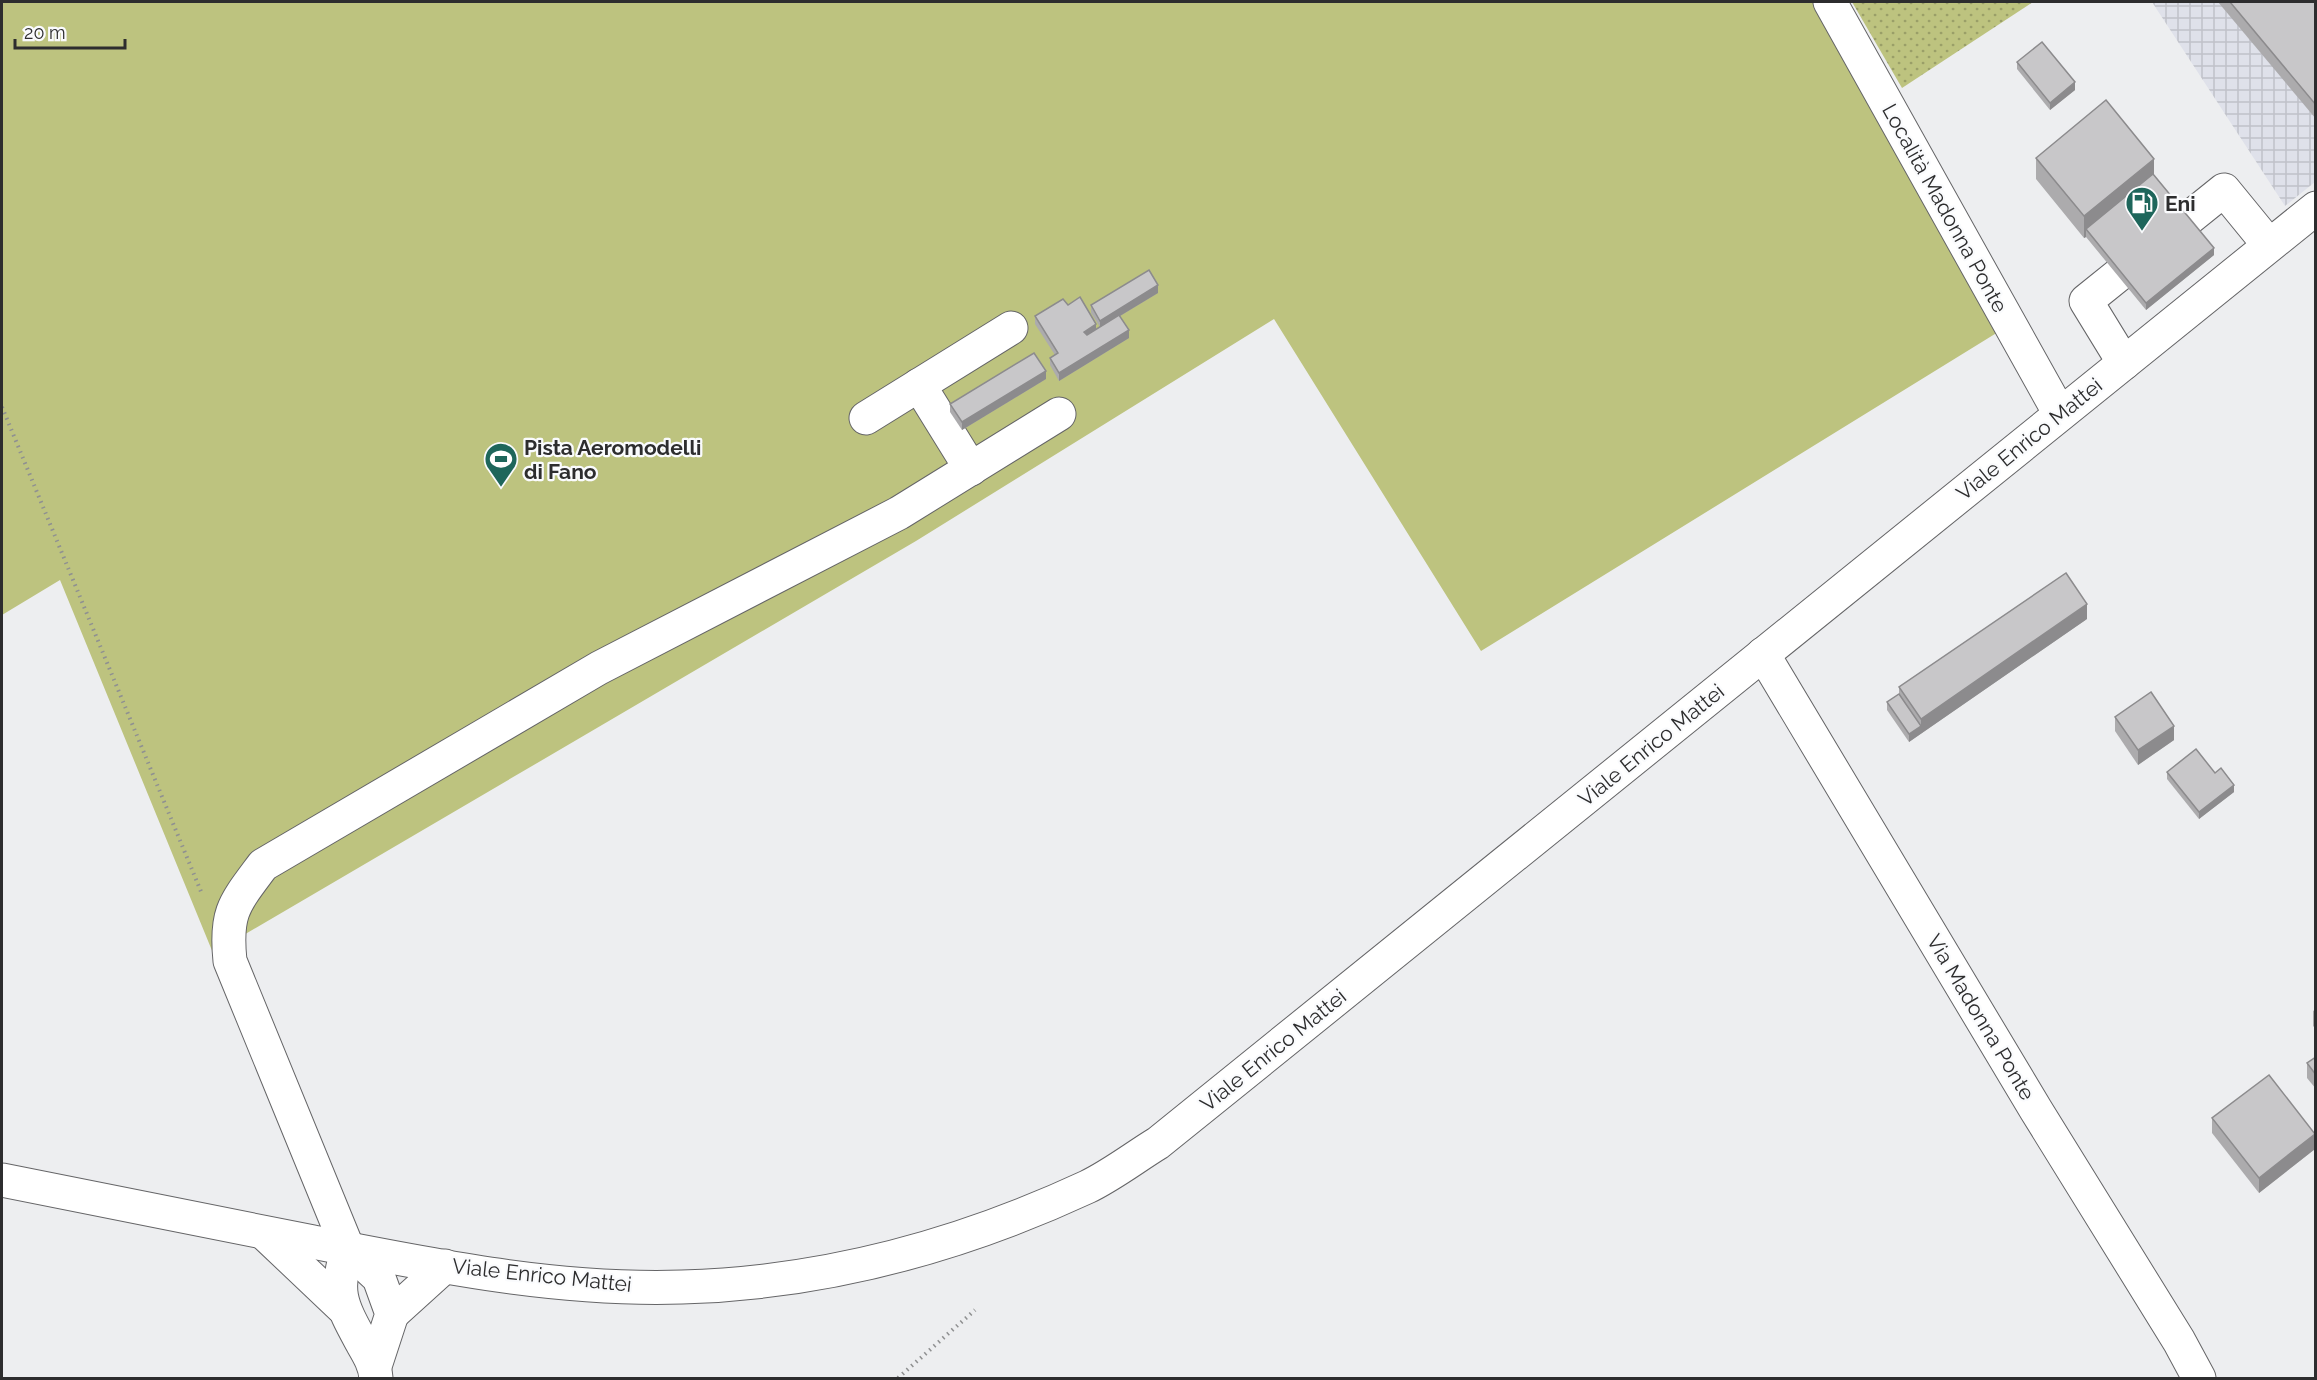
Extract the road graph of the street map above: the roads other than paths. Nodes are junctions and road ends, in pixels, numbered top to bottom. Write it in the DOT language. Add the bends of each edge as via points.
graph roads {
  1 [pos="1830,2"];
  2 [pos="2316,208"];
  3 [pos="2269,245"];
  4 [pos="1011,328"];
  5 [pos="2124,363"];
  6 [pos="919,385"];
  7 [pos="1059,414"];
  8 [pos="2060,414"];
  9 [pos="866,418"];
  10 [pos="971,469"];
  11 [pos="1763,654"];
  12 [pos="2,1180"];
  13 [pos="264,1233"];
  14 [pos="348,1249"];
  15 [pos="445,1266"];
  16 [pos="342,1307"];
  17 [pos="392,1314"];
  18 [pos="376,1372"];
  19 [pos="2199,1378"];
  1 -- 8 [label="street, Località Madonna Ponte"];
  2 -- 3 [label="street, Viale Enrico Mattei"];
  3 -- 5 [label="street, Viale Enrico Mattei"];
  3 -- 5 [label="street" via="2224,190 2215,197 2086,302"];
  4 -- 6 [label="street"];
  5 -- 8 [label="street, Viale Enrico Mattei"];
  6 -- 9 [label="street"];
  6 -- 10 [label="street"];
  7 -- 10 [label="street"];
  8 -- 11 [label="street, Viale Enrico Mattei"];
  10 -- 14 [label="street" via="899,513 599,668 263,866 234,904 226,930 230,961"];
  11 -- 15 [label="street, Viale Enrico Mattei" via="1158,1143 1090,1186 986,1229 898,1256 801,1277 681,1287 570,1283"];
  11 -- 19 [label="street, Via Madonna Ponte"];
  12 -- 13 [label="street, Viale Enrico Mattei"];
  13 -- 14 [label="street, Viale Enrico Mattei"];
  13 -- 16 [label="street"];
  14 -- 15 [label="street, Viale Enrico Mattei"];
  14 -- 16 [label="street" via="340,1273"];
  14 -- 17 [label="street" via="379,1278"];
  15 -- 17 [label="street"];
  16 -- 18 [label="street"];
  17 -- 18 [label="street"];
}
